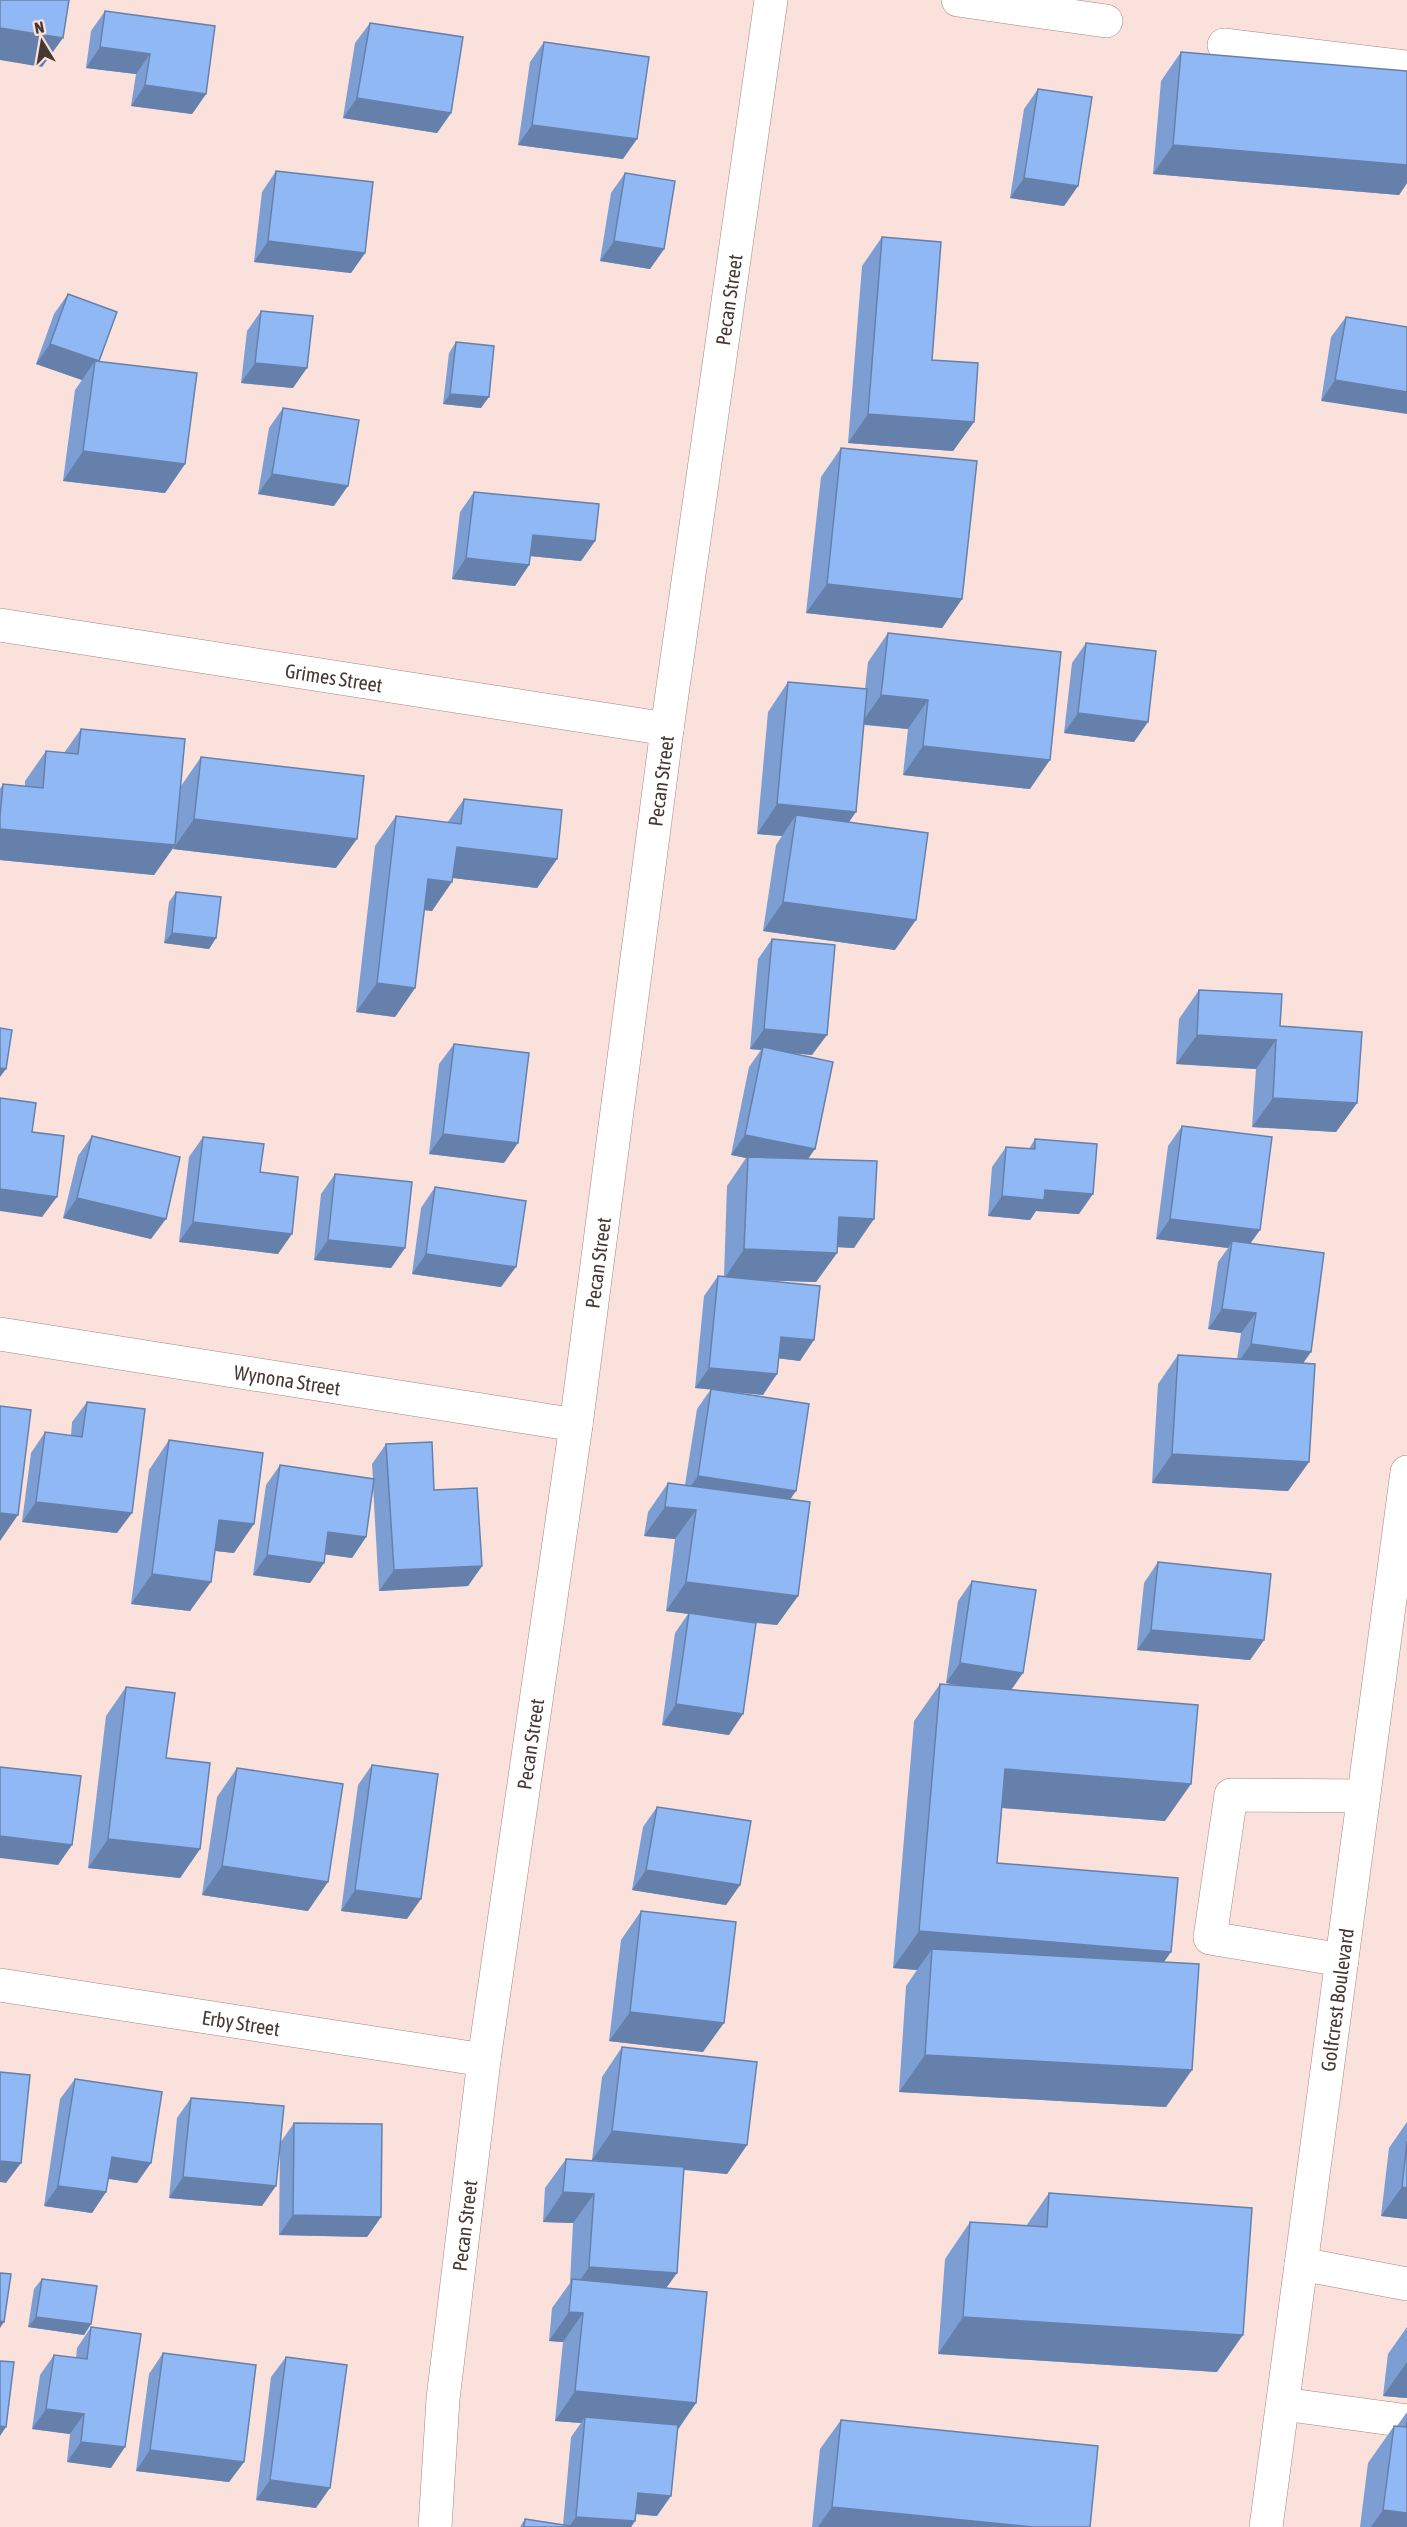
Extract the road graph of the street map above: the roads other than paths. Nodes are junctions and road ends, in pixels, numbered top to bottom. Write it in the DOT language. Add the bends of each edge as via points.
graph roads {
  1 [pos="771,0"];
  2 [pos="958,0"];
  3 [pos="1106,21"];
  4 [pos="1224,45"];
  5 [pos="1407,66"];
  6 [pos="0,625"];
  7 [pos="667,729"];
  8 [pos="0,1334"];
  9 [pos="576,1425"];
  10 [pos="1407,1472"];
  11 [pos="1364,1796"];
  12 [pos="1342,1960"];
  13 [pos="0,1985"];
  14 [pos="484,2060"];
  15 [pos="1301,2264"];
  16 [pos="1407,2284"];
  17 [pos="1283,2404"];
  18 [pos="1407,2421"];
  19 [pos="435,2527"];
  20 [pos="1266,2527"];
  1 -- 7 [label="street, Pecan Street"];
  2 -- 3 [label="street"];
  4 -- 5 [label="street"];
  6 -- 7 [label="street, Grimes Street"];
  7 -- 9 [label="street, Pecan Street"];
  8 -- 9 [label="street, Wynona Street"];
  9 -- 14 [label="street, Pecan Street"];
  10 -- 11 [label="street, Golfcrest Boulevard"];
  11 -- 12 [label="street, Golfcrest Boulevard"];
  11 -- 12 [label="street" via="1231,1795 1210,1938"];
  12 -- 15 [label="street, Golfcrest Boulevard"];
  13 -- 14 [label="street, Erby Street"];
  14 -- 19 [label="street, Pecan Street" via="442,2399"];
  15 -- 16 [label="street"];
  15 -- 17 [label="street, Golfcrest Boulevard"];
  17 -- 18 [label="street"];
  17 -- 20 [label="street, Golfcrest Boulevard"];
}
